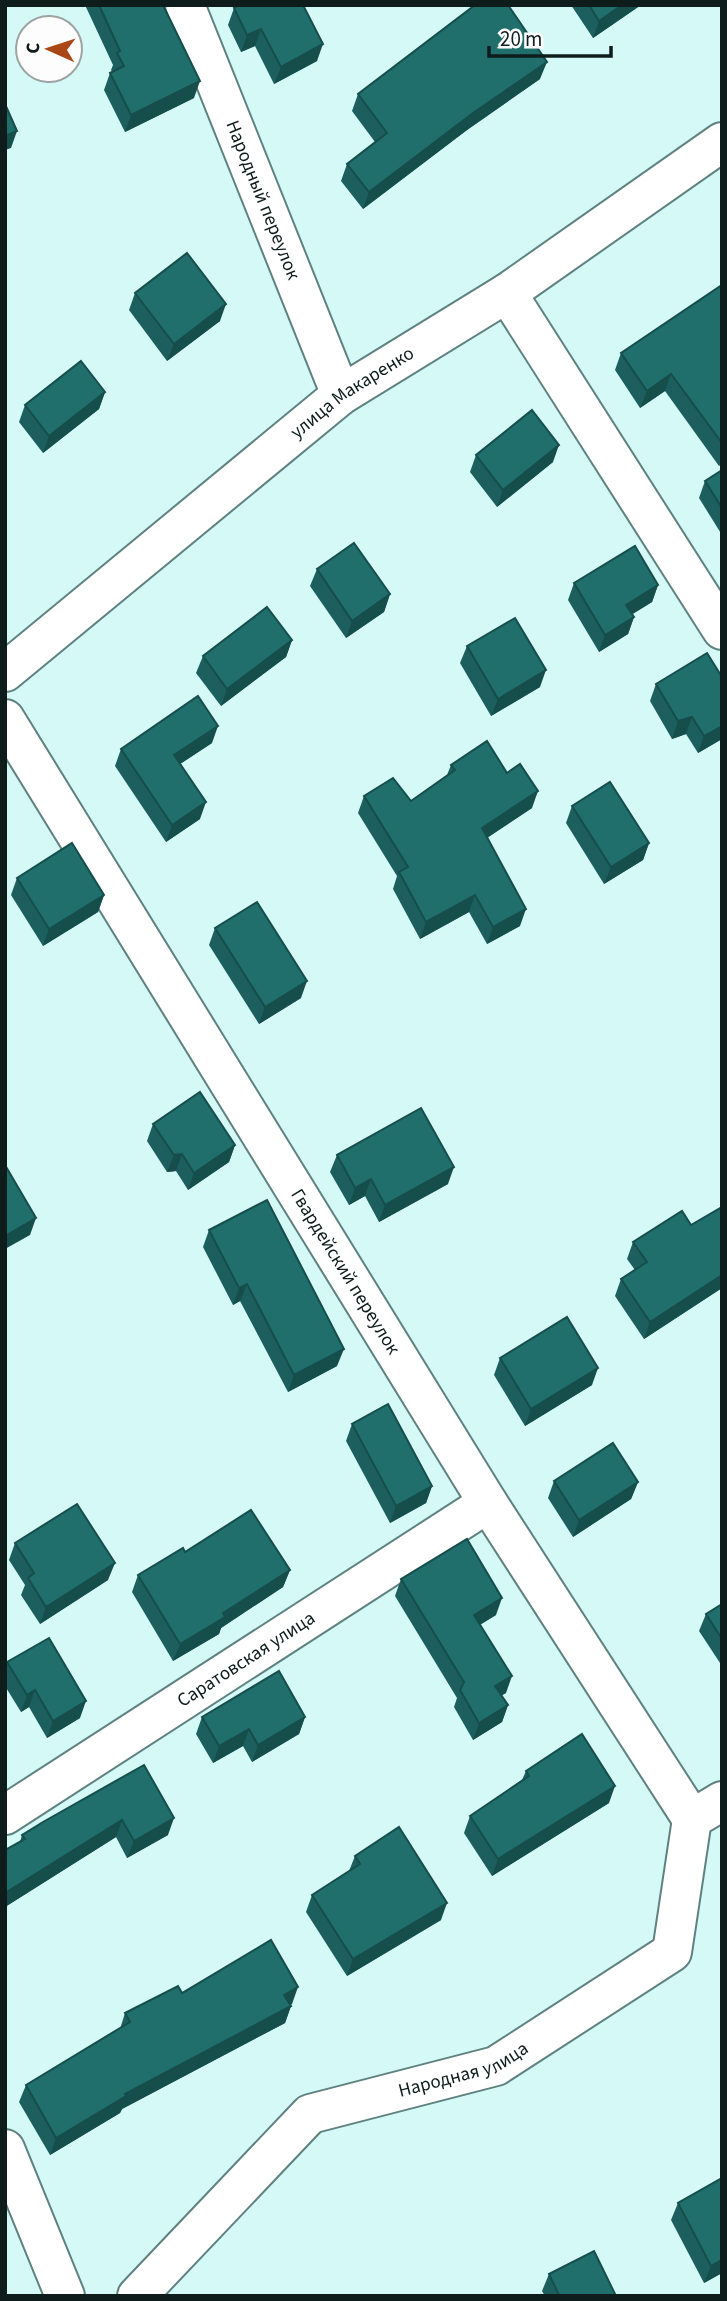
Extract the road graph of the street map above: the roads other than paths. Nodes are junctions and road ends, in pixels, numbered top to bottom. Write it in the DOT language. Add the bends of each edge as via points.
graph roads {
  1 [pos="185,5"];
  2 [pos="722,142"];
  3 [pos="507,293"];
  4 [pos="341,394"];
  5 [pos="722,630"];
  6 [pos="5,672"];
  7 [pos="5,719"];
  8 [pos="488,1503"];
  9 [pos="707,1810"];
  10 [pos="5,1815"];
  11 [pos="5,2150"];
  12 [pos="65,2296"];
  13 [pos="137,2296"];
  1 -- 4 [label="street, Народный переулок"];
  2 -- 3 [label="street, улица Макаренко"];
  3 -- 4 [label="street, улица Макаренко"];
  3 -- 5 [label="street"];
  4 -- 6 [label="street, улица Макаренко"];
  7 -- 8 [label="street, Гвардейский переулок"];
  8 -- 9 [label="street, Гвардейский переулок"];
  8 -- 10 [label="street, Саратовская улица"];
  9 -- 13 [label="street, Народная улица" via="672,1952 496,2066 310,2114"];
  11 -- 12 [label="street"];
}
